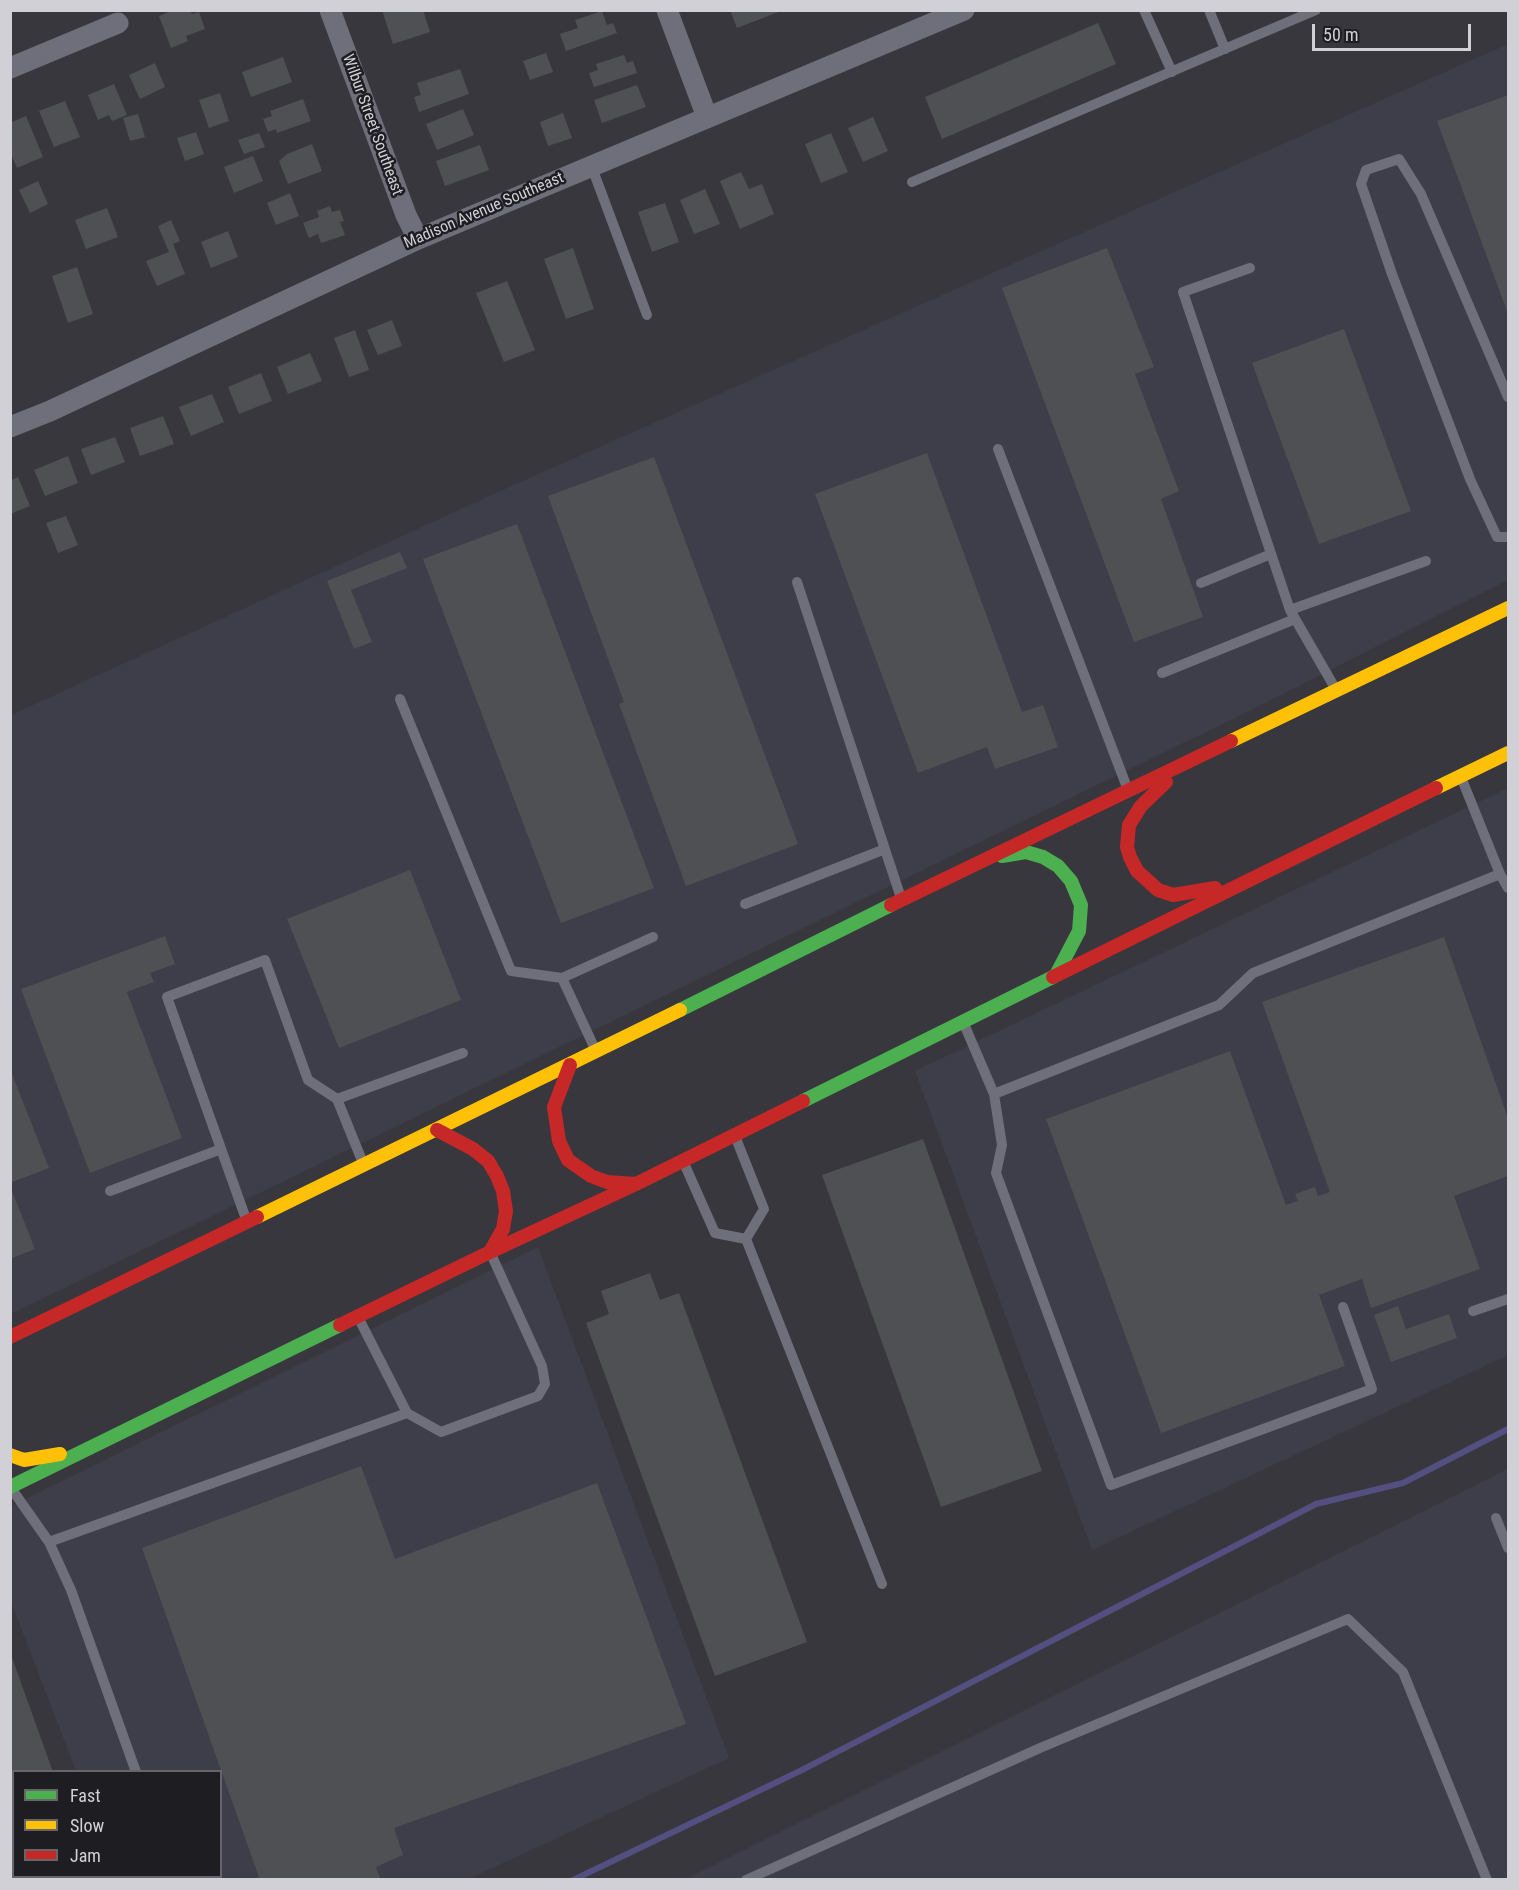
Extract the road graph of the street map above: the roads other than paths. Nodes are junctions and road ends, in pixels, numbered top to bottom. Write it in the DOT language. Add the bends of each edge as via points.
graph roads {
  1 [pos="330,10"];
  2 [pos="667,10"];
  3 [pos="964,10"];
  4 [pos="1144,10"];
  5 [pos="1209,10"];
  6 [pos="1316,10"];
  7 [pos="118,23"];
  8 [pos="1226,49"];
  9 [pos="10,68"];
  10 [pos="1172,72"];
  11 [pos="707,117"];
  12 [pos="591,165"];
  13 [pos="912,182"];
  14 [pos="418,239"];
  15 [pos="1250,268"];
  16 [pos="647,315"];
  17 [pos="1509,397"];
  18 [pos="10,427"];
  19 [pos="998,449"];
  20 [pos="1509,537"];
  21 [pos="1271,554"];
  22 [pos="1426,561"];
  23 [pos="797,582"];
  24 [pos="1201,583"];
  25 [pos="1509,608"];
  26 [pos="1292,615"];
  27 [pos="1162,673"];
  28 [pos="1336,691"];
  29 [pos="400,699"];
  30 [pos="1509,753"];
  31 [pos="1186,764"];
  32 [pos="1461,777"];
  33 [pos="1129,792"];
  34 [pos="885,849"];
  35 [pos="993,857"];
  36 [pos="1500,874"];
  37 [pos="1247,883"];
  38 [pos="1509,888"];
  39 [pos="902,900"];
  40 [pos="745,904"];
  41 [pos="653,937"];
  42 [pos="1056,975"];
  43 [pos="562,978"];
  44 [pos="963,1021"];
  45 [pos="596,1052"];
  46 [pos="463,1053"];
  47 [pos="570,1065"];
  48 [pos="994,1094"];
  49 [pos="337,1099"];
  50 [pos="437,1130"];
  51 [pos="735,1135"];
  52 [pos="221,1149"];
  53 [pos="683,1161"];
  54 [pos="364,1165"];
  55 [pos="636,1184"];
  56 [pos="111,1191"];
  57 [pos="247,1222"];
  58 [pos="746,1239"];
  59 [pos="490,1252"];
  60 [pos="1509,1299"];
  61 [pos="1343,1307"];
  62 [pos="1473,1311"];
  63 [pos="358,1317"];
  64 [pos="12,1337"];
  65 [pos="406,1413"];
  66 [pos="93,1448"];
  67 [pos="10,1455"];
  68 [pos="10,1487"];
  69 [pos="1496,1518"];
  70 [pos="49,1542"];
  71 [pos="1509,1548"];
  72 [pos="882,1584"];
  73 [pos="135,1770"];
  74 [pos="752,1878"];
  75 [pos="1487,1880"];
  1 -- 14 [label="street, Wilbur Street Southeast"];
  2 -- 11 [label="street"];
  3 -- 11 [label="street, Madison Avenue Southeast"];
  4 -- 10 [label="lane"];
  5 -- 8 [label="lane"];
  6 -- 8 [label="lane"];
  7 -- 9 [label="street"];
  8 -- 10 [label="lane"];
  10 -- 13 [label="lane"];
  11 -- 12 [label="street, Madison Avenue Southeast"];
  12 -- 14 [label="street, Madison Avenue Southeast"];
  12 -- 16 [label="lane"];
  14 -- 18 [label="street, Madison Avenue Southeast"];
  15 -- 21 [label="lane" via="1183,292"];
  17 -- 20 [label="lane" via="1420,194 1399,159 1366,170 1361,184 1470,479 1497,537"];
  19 -- 33 [label="lane"];
  21 -- 24 [label="lane"];
  21 -- 26 [label="lane"];
  22 -- 26 [label="lane"];
  23 -- 34 [label="lane"];
  25 -- 28 [label="street"];
  26 -- 27 [label="lane"];
  26 -- 28 [label="lane"];
  28 -- 31 [label="street"];
  29 -- 43 [label="lane" via="511,971"];
  30 -- 32 [label="street"];
  31 -- 33 [label="street"];
  31 -- 37 [label="street" via="1141,806 1129,825 1127,847 1133,864 1158,890 1173,895"];
  32 -- 36 [label="lane"];
  32 -- 37 [label="street"];
  33 -- 35 [label="street"];
  34 -- 39 [label="lane"];
  34 -- 40 [label="lane"];
  35 -- 39 [label="street"];
  35 -- 42 [label="street" via="1026,852 1043,857 1071,881 1080,905 1079,932"];
  36 -- 38 [label="lane"];
  36 -- 48 [label="lane" via="1252,973 1218,1005"];
  37 -- 42 [label="street"];
  39 -- 45 [label="street"];
  41 -- 43 [label="lane"];
  42 -- 44 [label="street"];
  43 -- 45 [label="lane"];
  44 -- 48 [label="lane"];
  44 -- 51 [label="street"];
  45 -- 47 [label="street"];
  46 -- 49 [label="lane"];
  47 -- 50 [label="street"];
  47 -- 55 [label="street" via="554,1107 559,1141 568,1160 607,1182"];
  48 -- 61 [label="lane" via="1002,1145 996,1173 1111,1485 1372,1389"];
  49 -- 52 [label="lane" via="308,1080 265,960 167,997"];
  49 -- 54 [label="lane"];
  50 -- 54 [label="street"];
  50 -- 59 [label="street" via="473,1149 488,1161 497,1176 506,1211 503,1229"];
  51 -- 53 [label="street"];
  51 -- 58 [label="lane" via="764,1209"];
  52 -- 56 [label="lane"];
  52 -- 57 [label="lane"];
  53 -- 55 [label="street"];
  53 -- 58 [label="lane" via="715,1233"];
  54 -- 57 [label="street"];
  55 -- 59 [label="street"];
  57 -- 64 [label="street"];
  58 -- 72 [label="lane"];
  59 -- 63 [label="street"];
  59 -- 65 [label="lane" via="542,1366 545,1384 538,1396 441,1432"];
  60 -- 62 [label="lane"];
  63 -- 65 [label="lane"];
  63 -- 66 [label="street"];
  65 -- 70 [label="lane"];
  66 -- 67 [label="street" via="24,1460"];
  66 -- 68 [label="street"];
  68 -- 70 [label="lane"];
  69 -- 71 [label="lane"];
  70 -- 73 [label="lane" via="71,1590"];
  74 -- 75 [label="lane" via="1040,1748 1348,1619 1402,1672"];
}
